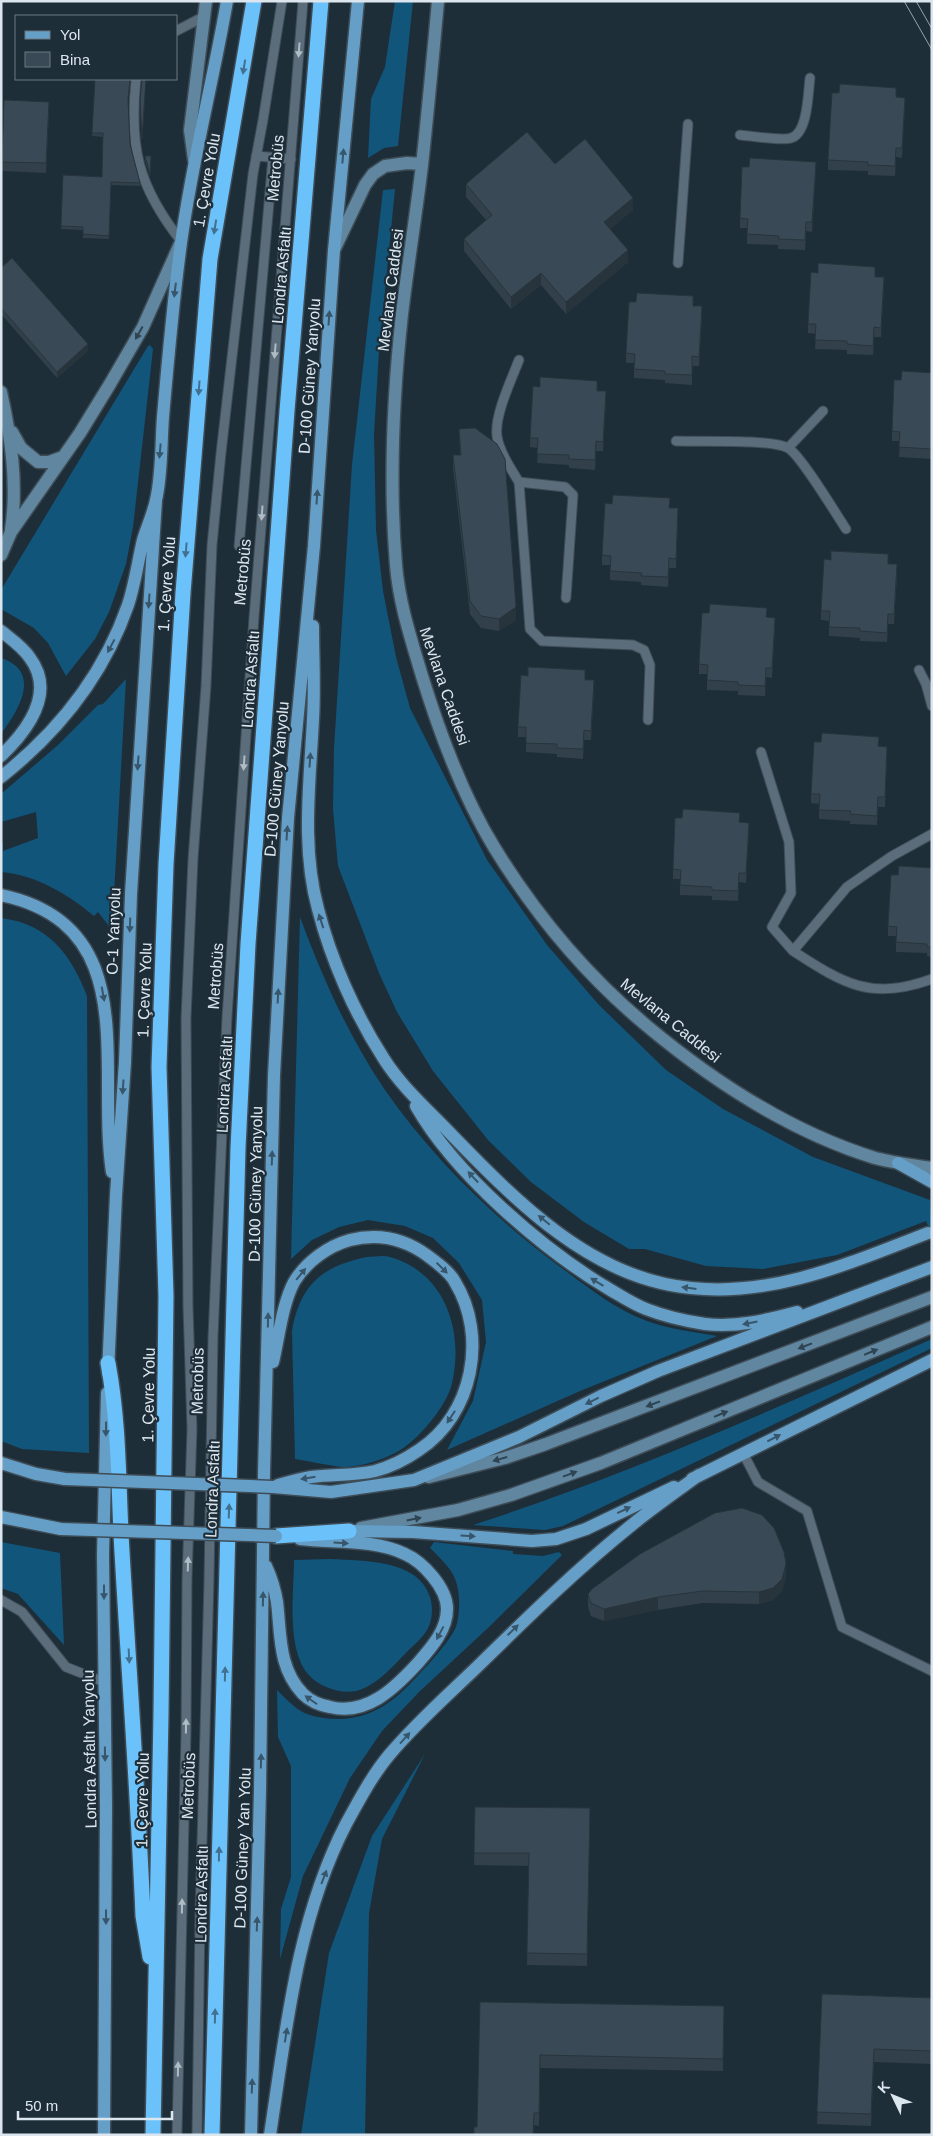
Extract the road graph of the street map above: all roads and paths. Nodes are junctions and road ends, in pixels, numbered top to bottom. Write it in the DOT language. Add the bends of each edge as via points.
graph roads {
  1 [pos="206,1"];
  2 [pos="226,1"];
  3 [pos="254,1"];
  4 [pos="282,1"];
  5 [pos="303,1"];
  6 [pos="321,1"];
  7 [pos="327,1"];
  8 [pos="358,1"];
  9 [pos="438,1"];
  10 [pos="205,16"];
  11 [pos="178,30"];
  12 [pos="318,37"];
  13 [pos="810,78"];
  14 [pos="136,80"];
  15 [pos="688,124"];
  16 [pos="740,135"];
  17 [pos="256,156"];
  18 [pos="273,157"];
  19 [pos="291,158"];
  20 [pos="194,162"];
  21 [pos="422,164"];
  22 [pos="181,241"];
  23 [pos="334,250"];
  24 [pos="678,263"];
  25 [pos="519,360"];
  26 [pos="1,392"];
  27 [pos="823,411"];
  28 [pos="9,428"];
  29 [pos="676,441"];
  30 [pos="788,448"];
  31 [pos="63,457"];
  32 [pos="519,482"];
  33 [pos="156,500"];
  34 [pos="846,529"];
  35 [pos="11,532"];
  36 [pos="239,546"];
  37 [pos="314,546"];
  38 [pos="1,555"];
  39 [pos="566,598"];
  40 [pos="1,631"];
  41 [pos="919,670"];
  42 [pos="929,682"];
  43 [pos="932,706"];
  44 [pos="648,720"];
  45 [pos="761,752"];
  46 [pos="1,756"];
  47 [pos="1,777"];
  48 [pos="932,834"];
  49 [pos="1,895"];
  50 [pos="793,951"];
  51 [pos="932,979"];
  52 [pos="406,1089"];
  53 [pos="898,1163"];
  54 [pos="932,1168"];
  55 [pos="932,1182"];
  56 [pos="116,1195"];
  57 [pos="928,1233"];
  58 [pos="930,1267"];
  59 [pos="865,1294"];
  60 [pos="932,1297"];
  61 [pos="932,1328"];
  62 [pos="932,1360"];
  63 [pos="108,1363"];
  64 [pos="267,1387"];
  65 [pos="743,1453"];
  66 [pos="1,1463"];
  67 [pos="699,1475"];
  68 [pos="414,1480"];
  69 [pos="273,1486"];
  70 [pos="1,1517"];
  71 [pos="349,1531"];
  72 [pos="276,1536"];
  73 [pos="264,1562"];
  74 [pos="1,1600"];
  75 [pos="932,1671"];
  76 [pos="104,1682"];
  77 [pos="156,1984"];
  78 [pos="104,2135"];
  79 [pos="153,2135"];
  80 [pos="177,2135"];
  81 [pos="198,2135"];
  82 [pos="212,2135"];
  83 [pos="251,2135"];
  84 [pos="270,2135"];
  1 -- 10 [label="main road"];
  2 -- 20 [label="main road" via="216,69"];
  3 -- 77 [label="highway, 1. Çevre Yolu, one-way" via="210,259 183,593 166,864 159,1067 166,1296"];
  4 -- 17 [label="lane"];
  5 -- 19 [label="lane, Metrobüs, one-way"];
  6 -- 12 [label="highway"];
  7 -- 12 [label="highway"];
  23 -- 8 [label="main road, D-100 Güney Yanyolu, one-way"];
  9 -- 21 [label="main road, Mevlana Caddesi"];
  10 -- 11 [label="lane"];
  10 -- 20 [label="main road" via="190,130"];
  82 -- 12 [label="highway, Londra Asfaltı, one-way" via="238,1148 247,953"];
  13 -- 16 [label="lane" via="799,134 790,139"];
  14 -- 22 [label="lane" via="133,132 139,165 151,198"];
  15 -- 24 [label="lane"];
  17 -- 18 [label="lane"];
  80 -- 17 [label="lane, one-way" via="192,1429 186,1018 212,544"];
  18 -- 19 [label="lane"];
  18 -- 36 [label="lane"];
  19 -- 81 [label="lane, Metrobüs, one-way" via="254,617 212,1337"];
  20 -- 22 [label="main road"];
  21 -- 23 [label="main road" via="385,166 373,174 364,185"];
  21 -- 53 [label="main road, Mevlana Caddesi" via="402,312 393,424 396,567 402,608 436,722 472,803 494,846 542,915 619,1003 688,1059 739,1094 845,1147"];
  22 -- 31 [label="main road, one-way" via="143,327"];
  22 -- 33 [label="main road, one-way"];
  37 -- 23 [label="main road, D-100 Güney Yanyolu, one-way"];
  25 -- 32 [label="lane" via="502,400 497,435"];
  26 -- 28 [label="main road"];
  27 -- 30 [label="lane"];
  28 -- 31 [label="main road" via="21,448 38,462"];
  28 -- 35 [label="main road" via="15,492"];
  29 -- 30 [label="lane" via="764,443"];
  30 -- 34 [label="lane"];
  31 -- 35 [label="main road"];
  32 -- 39 [label="lane" via="565,487 573,495"];
  32 -- 44 [label="lane" via="530,629 542,641 633,645 644,650 650,665"];
  33 -- 47 [label="main road, one-way" via="128,604 113,644 66,714"];
  33 -- 56 [label="main road, O-1 Yanyolu, one-way" via="138,766"];
  35 -- 38 [label="main road"];
  52 -- 37 [label="main road, one-way" via="362,1021 338,967 315,898 309,860 308,810 313,717"];
  64 -- 37 [label="main road, D-100 Güney Yanyolu, one-way" via="274,1075 283,900"];
  40 -- 46 [label="main road" via="30,657 39,674 41,693 25,730"];
  41 -- 42 [label="lane"];
  42 -- 43 [label="lane"];
  45 -- 50 [label="lane" via="789,842 791,894 772,927"];
  48 -- 50 [label="lane" via="847,886"];
  49 -- 56 [label="main road, one-way" via="39,907 64,924 75,934 96,968 105,1007 110,1156"];
  50 -- 51 [label="lane" via="828,974 861,988 907,988"];
  57 -- 52 [label="main road, one-way" via="807,1278 728,1289 692,1289 655,1283 604,1262 554,1229 493,1178"];
  59 -- 52 [label="main road, one-way" via="734,1326 703,1324 645,1308 589,1277 521,1224 448,1151"];
  53 -- 54 [label="main road, Mevlana Caddesi"];
  53 -- 55 [label="main road"];
  56 -- 63 [label="main road, O-1 Yanyolu"];
  58 -- 59 [label="main road"];
  59 -- 68 [label="main road, one-way" via="658,1371 519,1438"];
  60 -- 68 [label="main road, one-way" via="546,1444 458,1471"];
  71 -- 61 [label="main road, one-way" via="458,1510 511,1495 601,1463"];
  65 -- 62 [label="main road, one-way"];
  63 -- 76 [label="main road, Londra Asfaltı Yanyolu, one-way" via="103,1555"];
  63 -- 77 [label="highway, one-way" via="118,1448 143,1916"];
  64 -- 69 [label="main road, one-way" via="287,1298 295,1281 312,1260 336,1244 380,1237 402,1241 419,1249 455,1280 466,1304 474,1337 470,1374 462,1400 449,1421 421,1449 374,1471 312,1477"];
  64 -- 73 [label="main road, D-100 Güney Yanyolu"];
  65 -- 67 [label="main road"];
  65 -- 75 [label="lane" via="758,1482 807,1511 842,1627"];
  66 -- 69 [label="main road, bridge" via="65,1479"];
  71 -- 67 [label="main road, one-way" via="532,1541 556,1539 586,1529"];
  84 -- 67 [label="main road, one-way" via="304,1940 317,1895 346,1824 367,1788 389,1756 420,1721 515,1628 634,1523"];
  68 -- 69 [label="main road" via="330,1492"];
  70 -- 72 [label="main road, bridge" via="61,1529"];
  71 -- 72 [label="highway"];
  72 -- 73 [label="main road, one-way" via="384,1547 408,1555 424,1567 443,1592 447,1608 443,1627 430,1649 412,1669 376,1700 358,1708 336,1709 317,1704 298,1689 285,1667 277,1600"];
  83 -- 73 [label="main road, D-100 Güney Yan Yolu, one-way"];
  74 -- 76 [label="lane" via="22,1612 66,1667"];
  76 -- 78 [label="main road, Londra Asfaltı Yanyolu, one-way"];
  77 -- 79 [label="highway"];
}
